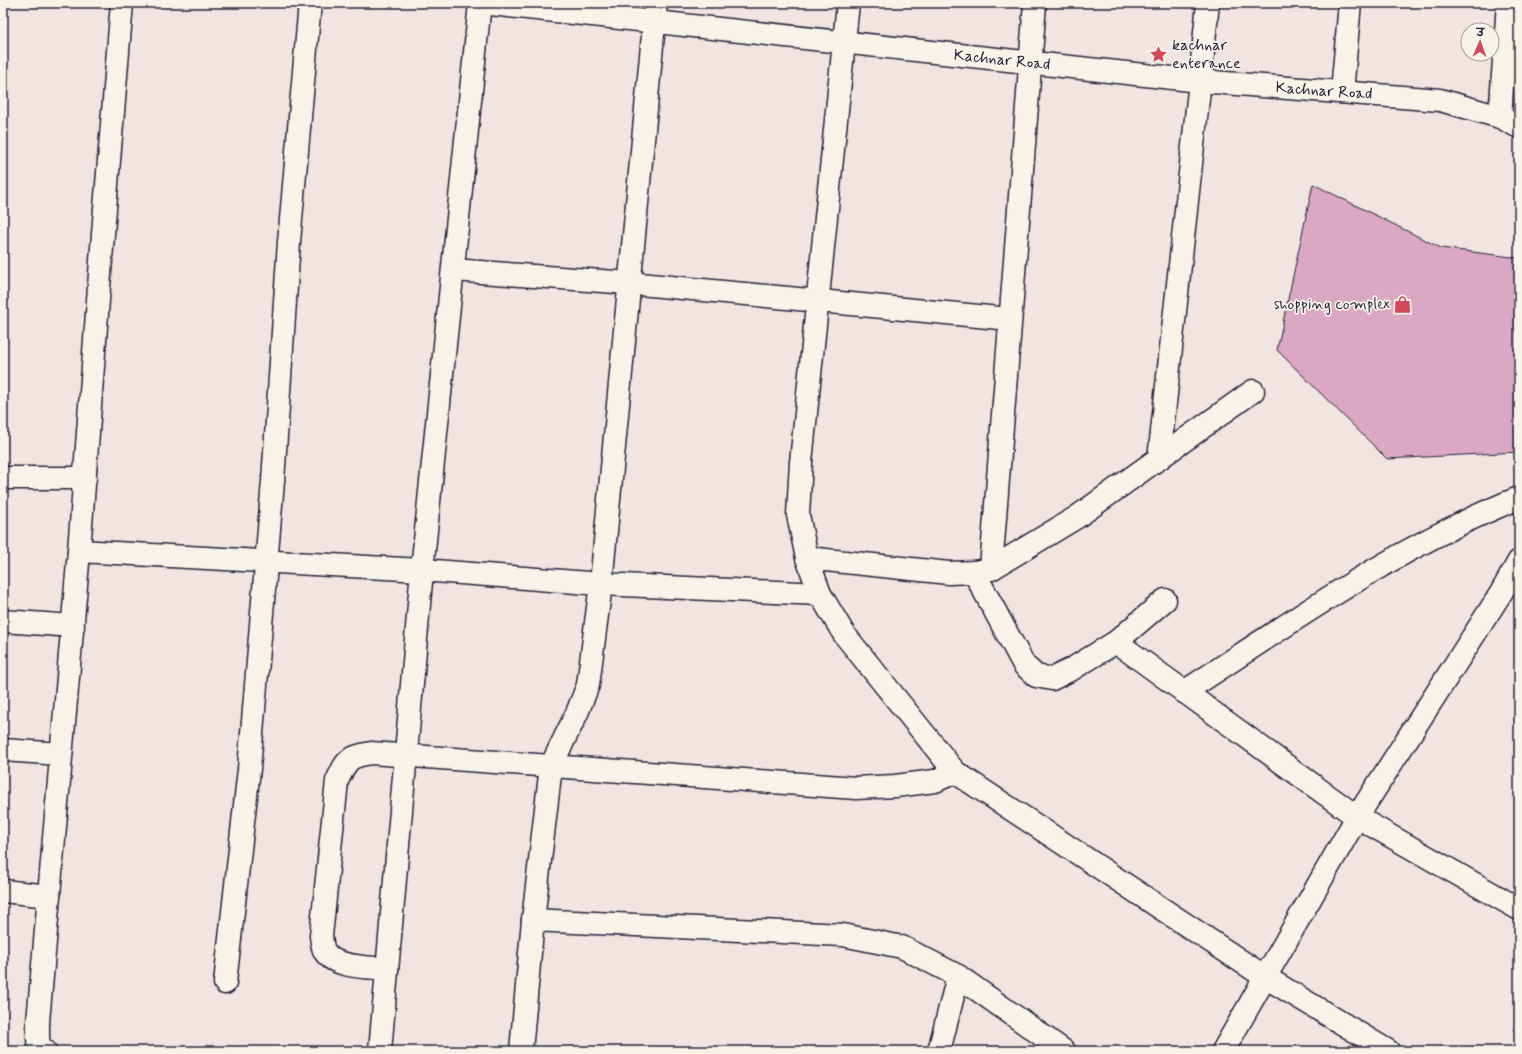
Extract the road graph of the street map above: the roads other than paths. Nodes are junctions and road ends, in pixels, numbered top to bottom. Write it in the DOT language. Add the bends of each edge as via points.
graph roads {
  1 [pos="122,3"];
  2 [pos="310,3"];
  3 [pos="480,3"];
  4 [pos="848,3"];
  5 [pos="1035,3"];
  6 [pos="1208,3"];
  7 [pos="1350,3"];
  8 [pos="1508,3"];
  9 [pos="656,13"];
  10 [pos="845,44"];
  11 [pos="1030,63"];
  12 [pos="1200,82"];
  13 [pos="1342,92"];
  14 [pos="1510,122"];
  15 [pos="453,270"];
  16 [pos="629,283"];
  17 [pos="818,300"];
  18 [pos="1010,319"];
  19 [pos="1253,392"];
  20 [pos="1159,459"];
  21 [pos="3,478"];
  22 [pos="85,478"];
  23 [pos="1519,498"];
  24 [pos="79,551"];
  25 [pos="807,558"];
  26 [pos="1519,561"];
  27 [pos="267,562"];
  28 [pos="422,570"];
  29 [pos="982,570"];
  30 [pos="601,584"];
  31 [pos="820,594"];
  32 [pos="1165,600"];
  33 [pos="3,621"];
  34 [pos="73,626"];
  35 [pos="1116,642"];
  36 [pos="1184,692"];
  37 [pos="3,750"];
  38 [pos="61,754"];
  39 [pos="406,757"];
  40 [pos="550,766"];
  41 [pos="955,772"];
  42 [pos="1357,817"];
  43 [pos="3,891"];
  44 [pos="49,896"];
  45 [pos="1519,909"];
  46 [pos="533,920"];
  47 [pos="387,968"];
  48 [pos="958,976"];
  49 [pos="1265,977"];
  50 [pos="225,983"];
  51 [pos="45,1051"];
  52 [pos="380,1051"];
  53 [pos="521,1051"];
  54 [pos="939,1051"];
  55 [pos="1064,1051"];
  56 [pos="1223,1051"];
  57 [pos="1388,1051"];
  1 -- 22 [label="street"];
  2 -- 27 [label="street" via="290,234"];
  3 -- 9 [label="street, Kachnar Road"];
  3 -- 15 [label="street"];
  4 -- 10 [label="street"];
  5 -- 11 [label="street"];
  6 -- 12 [label="street"];
  7 -- 13 [label="street"];
  8 -- 14 [label="street"];
  9 -- 10 [label="street, Kachnar Road"];
  9 -- 16 [label="street"];
  10 -- 11 [label="street, Kachnar Road"];
  10 -- 17 [label="street"];
  11 -- 12 [label="street, Kachnar Road"];
  11 -- 18 [label="street"];
  12 -- 13 [label="street, Kachnar Road"];
  12 -- 20 [label="street"];
  13 -- 14 [label="street, Kachnar Road" via="1440,100"];
  15 -- 16 [label="street"];
  15 -- 28 [label="street"];
  16 -- 17 [label="street"];
  16 -- 30 [label="street"];
  17 -- 18 [label="street"];
  17 -- 25 [label="street" via="800,470 798,515"];
  18 -- 29 [label="street"];
  19 -- 20 [label="street"];
  20 -- 29 [label="street" via="1078,517"];
  21 -- 22 [label="street"];
  22 -- 24 [label="street"];
  23 -- 36 [label="street" via="1480,513 1409,550 1332,596"];
  24 -- 27 [label="street"];
  24 -- 34 [label="street"];
  25 -- 29 [label="street" via="949,572"];
  25 -- 31 [label="street"];
  26 -- 42 [label="street"];
  27 -- 28 [label="street"];
  27 -- 50 [label="street" via="249,769"];
  28 -- 30 [label="street"];
  28 -- 39 [label="street"];
  29 -- 35 [label="street" via="1024,665 1036,676 1052,679"];
  30 -- 31 [label="street"];
  30 -- 40 [label="street" via="588,685"];
  31 -- 41 [label="street" via="844,634"];
  32 -- 35 [label="street"];
  33 -- 34 [label="street"];
  34 -- 38 [label="street"];
  35 -- 36 [label="street"];
  36 -- 42 [label="street"];
  37 -- 38 [label="street"];
  38 -- 44 [label="street"];
  39 -- 40 [label="street"];
  39 -- 47 [label="street"];
  39 -- 47 [label="street" via="371,753 354,756 344,765 337,781 321,936 324,951 334,960 352,966"];
  40 -- 41 [label="street" via="856,788 935,781"];
  40 -- 46 [label="street"];
  41 -- 49 [label="street"];
  42 -- 45 [label="street"];
  42 -- 49 [label="street"];
  43 -- 44 [label="street"];
  44 -- 51 [label="street" via="38,1022 40,1048"];
  46 -- 48 [label="street" via="842,935 902,947"];
  46 -- 53 [label="street"];
  47 -- 52 [label="street"];
  48 -- 54 [label="street"];
  48 -- 55 [label="street"];
  49 -- 56 [label="street"];
  49 -- 57 [label="street"];
}
